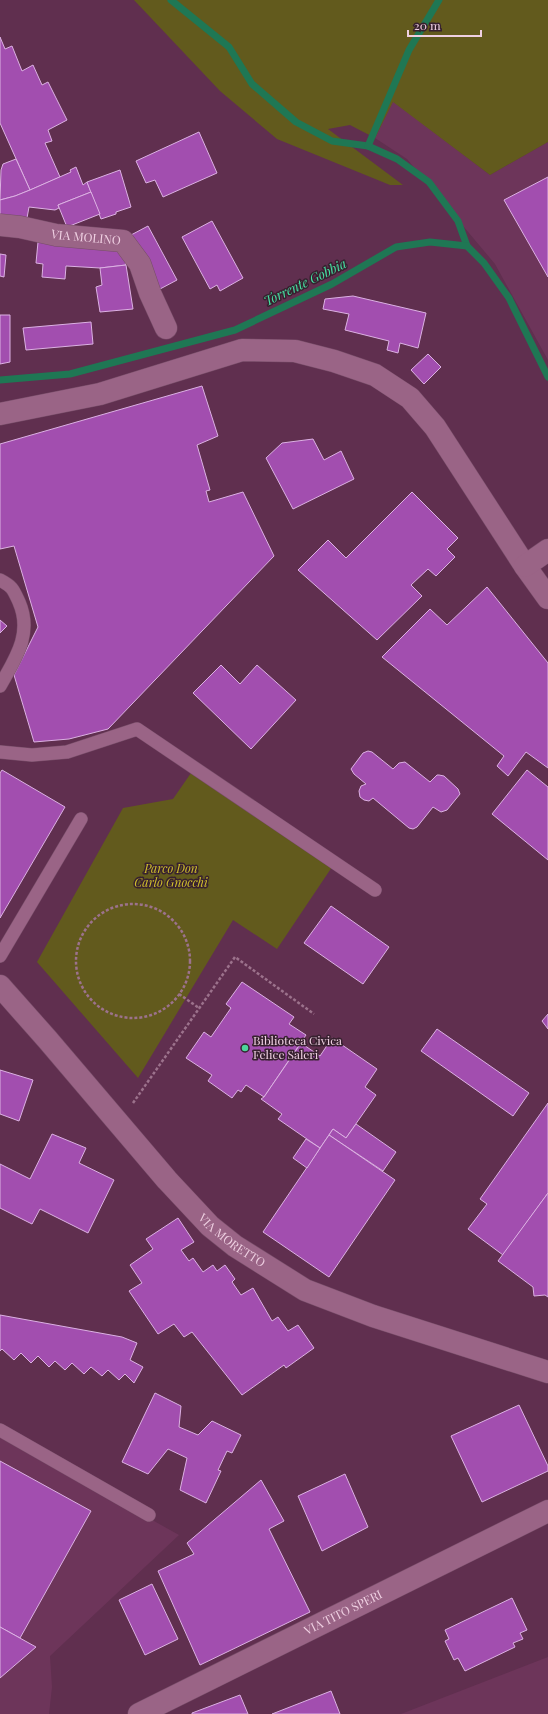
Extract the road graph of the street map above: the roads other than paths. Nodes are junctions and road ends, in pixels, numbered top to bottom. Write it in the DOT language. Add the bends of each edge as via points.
graph roads {
  1 [pos="0,225"];
  2 [pos="166,328"];
  3 [pos="0,414"];
  4 [pos="548,550"];
  5 [pos="524,566"];
  6 [pos="0,580"];
  7 [pos="548,598"];
  8 [pos="0,686"];
  9 [pos="0,752"];
  10 [pos="80,818"];
  11 [pos="376,890"];
  12 [pos="0,956"];
  13 [pos="0,986"];
  14 [pos="548,1372"];
  15 [pos="0,1430"];
  16 [pos="548,1511"];
  17 [pos="149,1515"];
  18 [pos="139,1714"];
  1 -- 2 [label="street, VIA MOLINO" via="56,235 123,241 140,264"];
  3 -- 5 [label="street" via="100,394 242,350 295,351 334,361 375,375 410,398 435,427"];
  4 -- 5 [label="street"];
  5 -- 7 [label="street"];
  6 -- 8 [label="lane" via="12,586 23,610 25,629 19,652"];
  9 -- 11 [label="lane" via="32,755 67,752 137,729"];
  10 -- 12 [label="lane"];
  13 -- 14 [label="street, VIA MORETTO" via="167,1180 210,1226 235,1246 306,1290 373,1316"];
  15 -- 17 [label="lane"];
  16 -- 18 [label="street, VIA TITO SPERI"];
}
